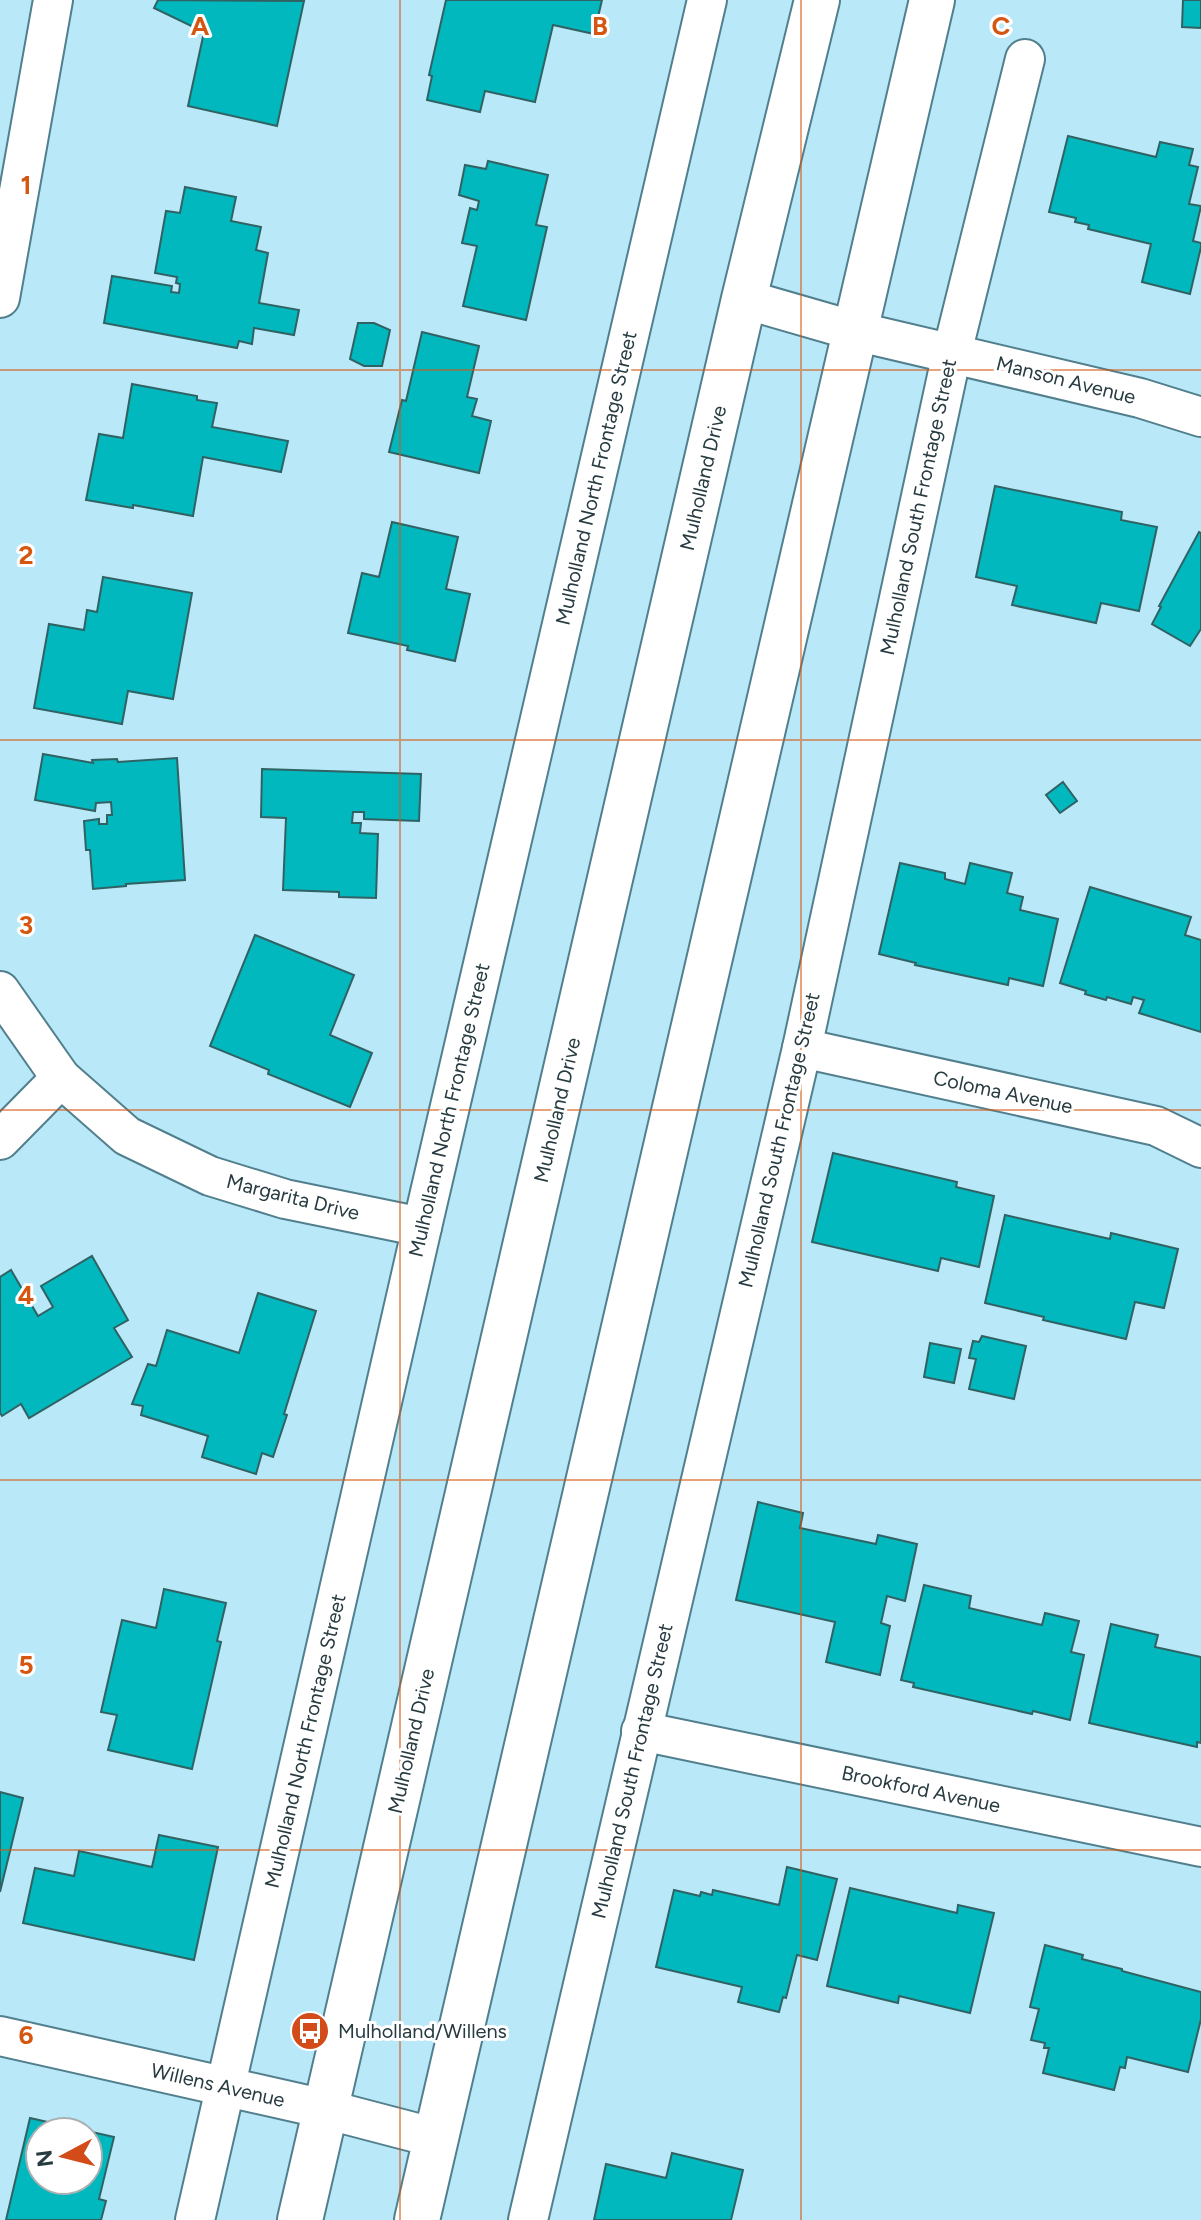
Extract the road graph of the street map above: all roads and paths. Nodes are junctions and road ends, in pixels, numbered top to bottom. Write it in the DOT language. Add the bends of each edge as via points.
graph roads {
  1 [pos="53,0"];
  2 [pos="707,0"];
  3 [pos="817,0"];
  4 [pos="932,0"];
  5 [pos="1025,59"];
  6 [pos="12,161"];
  7 [pos="0,298"];
  8 [pos="744,299"];
  9 [pos="855,331"];
  10 [pos="952,353"];
  11 [pos="1201,417"];
  12 [pos="0,991"];
  13 [pos="802,1048"];
  14 [pos="61,1078"];
  15 [pos="0,1140"];
  16 [pos="1201,1148"];
  17 [pos="422,1227"];
  18 [pos="641,1731"];
  19 [pos="1201,1847"];
  20 [pos="0,2036"];
  21 [pos="225,2087"];
  22 [pos="325,2109"];
  23 [pos="436,2138"];
  24 [pos="195,2220"];
  25 [pos="300,2220"];
  26 [pos="417,2220"];
  27 [pos="528,2220"];
  1 -- 6 [label="street"];
  2 -- 17 [label="street, Mulholland North Frontage Street"];
  3 -- 8 [label="main road, Mulholland Drive"];
  4 -- 9 [label="main road"];
  5 -- 10 [label="street, Mulholland South Frontage Street"];
  6 -- 7 [label="street"];
  8 -- 9 [label="street, Manson Avenue"];
  8 -- 22 [label="main road, Mulholland Drive"];
  9 -- 10 [label="street, Manson Avenue"];
  9 -- 23 [label="main road"];
  10 -- 11 [label="street, Manson Avenue"];
  10 -- 13 [label="street, Mulholland South Frontage Street"];
  12 -- 14 [label="street, Margarita Drive"];
  13 -- 16 [label="street, Coloma Avenue" via="1156,1126"];
  13 -- 18 [label="street, Mulholland South Frontage Street"];
  14 -- 15 [label="street"];
  14 -- 17 [label="street, Margarita Drive" via="127,1136 210,1176 285,1199"];
  17 -- 21 [label="street, Mulholland North Frontage Street"];
  18 -- 19 [label="street, Brookford Avenue"];
  18 -- 27 [label="street, Mulholland South Frontage Street"];
  20 -- 21 [label="street, Willens Avenue"];
  21 -- 22 [label="street, Willens Avenue"];
  21 -- 24 [label="street, Mulholland North Frontage Street"];
  22 -- 23 [label="street, Willens Avenue"];
  22 -- 25 [label="main road, Mulholland Drive"];
  23 -- 26 [label="main road"];
}
